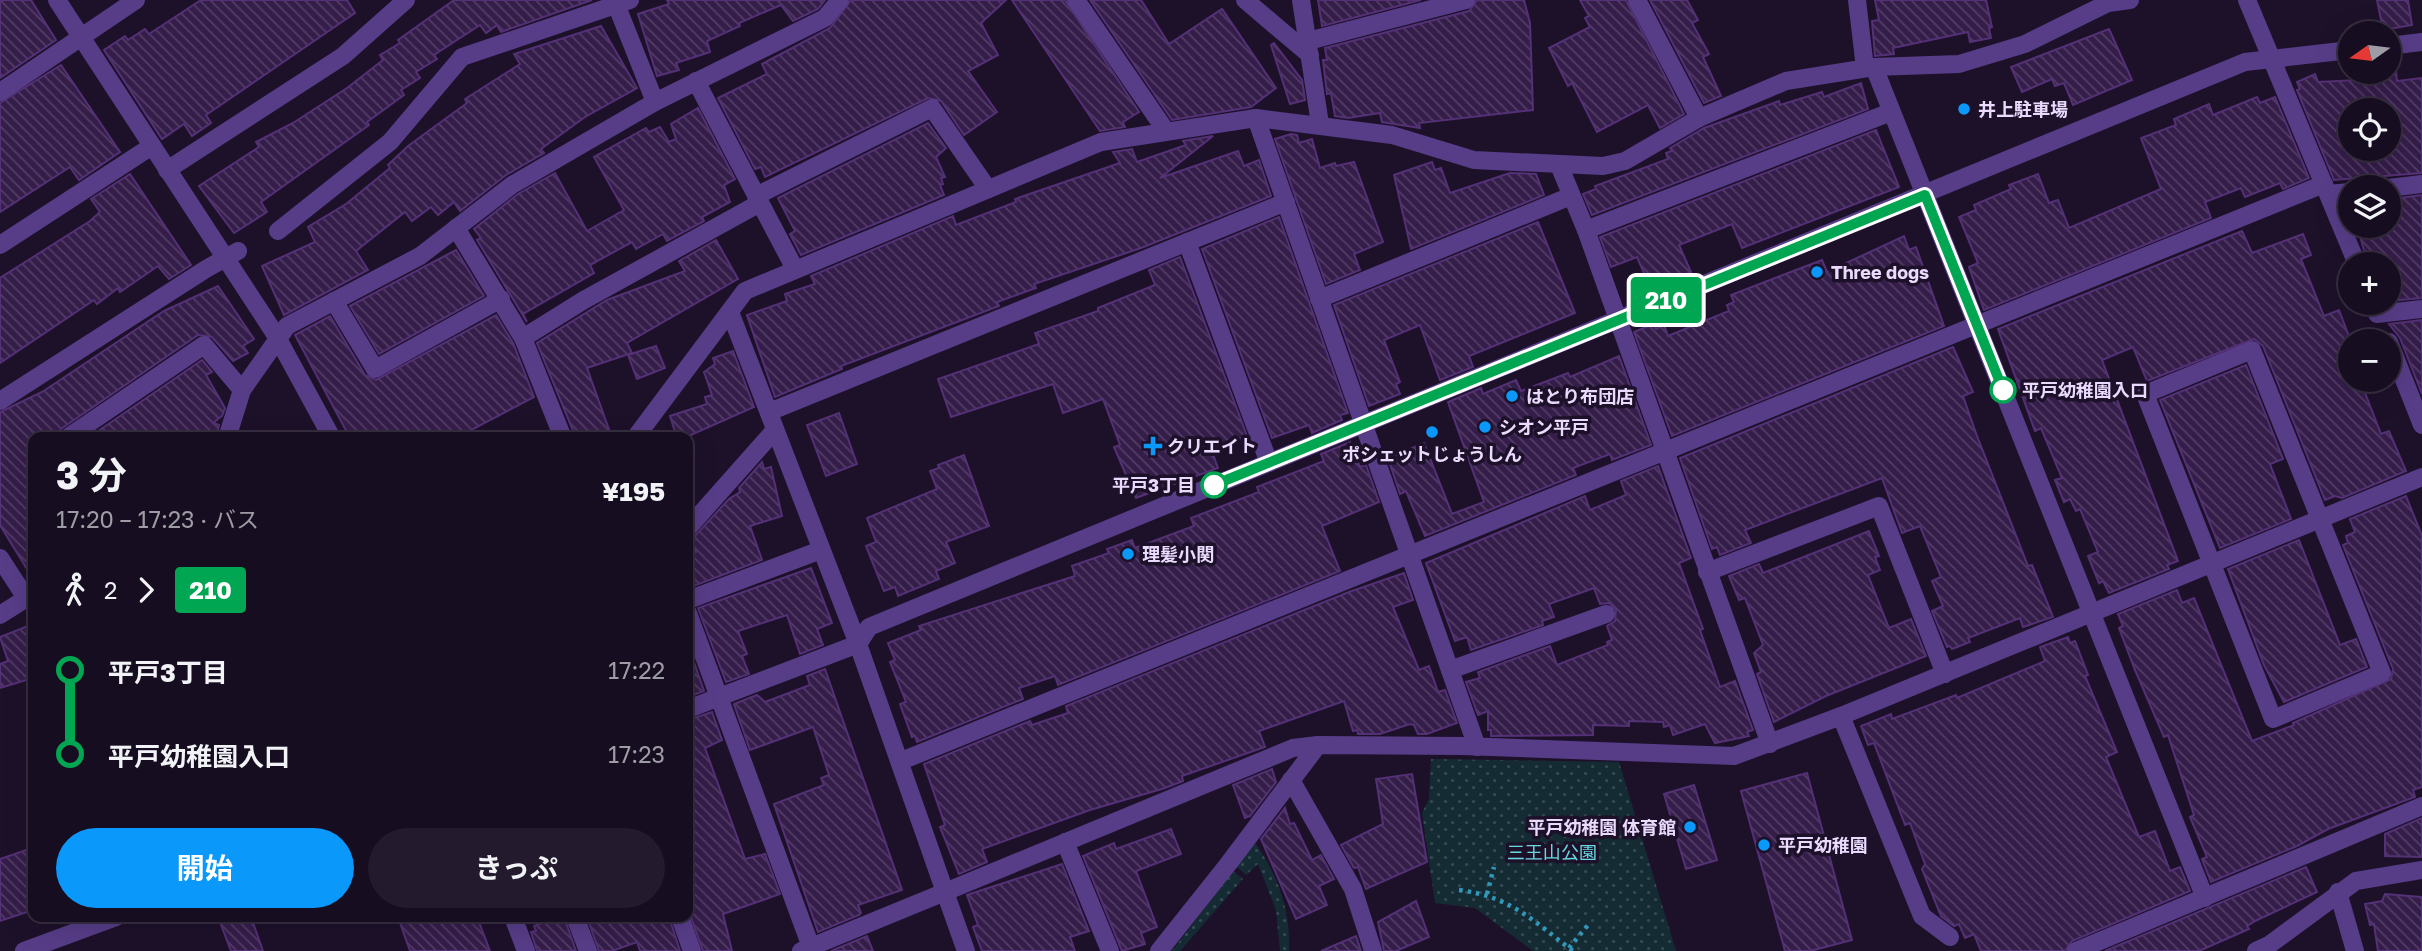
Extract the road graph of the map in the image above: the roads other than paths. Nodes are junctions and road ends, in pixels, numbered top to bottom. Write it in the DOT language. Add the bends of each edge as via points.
graph roads {
  1 [pos="57,0"];
  2 [pos="136,0"];
  3 [pos="406,0"];
  4 [pos="839,0"];
  5 [pos="1076,0"];
  6 [pos="1245,0"];
  7 [pos="1301,0"];
  8 [pos="1466,0"];
  9 [pos="1637,0"];
  10 [pos="1857,0"];
  11 [pos="2130,0"];
  12 [pos="2247,0"];
  13 [pos="623,2"];
  14 [pos="82,37"];
  15 [pos="2422,42"];
  16 [pos="2401,45"];
  17 [pos="1309,48"];
  18 [pos="2338,51"];
  19 [pos="2272,59"];
  20 [pos="1869,68"];
  21 [pos="696,81"];
  22 [pos="0,92"];
  23 [pos="655,102"];
  24 [pos="1891,112"];
  25 [pos="1256,118"];
  26 [pos="1699,118"];
  27 [pos="1321,124"];
  28 [pos="1166,131"];
  29 [pos="152,146"];
  30 [pos="1559,165"];
  31 [pos="167,170"];
  32 [pos="2422,184"];
  33 [pos="2401,187"];
  34 [pos="988,189"];
  35 [pos="2326,189"];
  36 [pos="2338,190"];
  37 [pos="1925,195"];
  38 [pos="1572,196"];
  39 [pos="758,199"];
  40 [pos="1286,202"];
  41 [pos="456,228"];
  42 [pos="1586,230"];
  43 [pos="278,231"];
  44 [pos="1187,242"];
  45 [pos="0,246"];
  46 [pos="2352,252"];
  47 [pos="232,255"];
  48 [pos="795,270"];
  49 [pos="501,299"];
  50 [pos="1319,299"];
  51 [pos="334,301"];
  52 [pos="2401,309"];
  53 [pos="2422,309"];
  54 [pos="730,312"];
  55 [pos="1617,320"];
  56 [pos="1977,326"];
  57 [pos="277,337"];
  58 [pos="523,338"];
  59 [pos="2401,372"];
  60 [pos="242,390"];
  61 [pos="0,401"];
  62 [pos="769,412"];
  63 [pos="1362,425"];
  64 [pos="2422,425"];
  65 [pos="775,430"];
  66 [pos="76,432"];
  67 [pos="229,432"];
  68 [pos="329,432"];
  69 [pos="561,432"];
  70 [pos="640,432"];
  71 [pos="1663,452"];
  72 [pos="1269,463"];
  73 [pos="2422,477"];
  74 [pos="2321,519"];
  75 [pos="693,522"];
  76 [pos="821,550"];
  77 [pos="1410,556"];
  78 [pos="0,558"];
  79 [pos="2210,564"];
  80 [pos="1707,572"];
  81 [pos="28,595"];
  82 [pos="28,597"];
  83 [pos="693,598"];
  84 [pos="2092,613"];
  85 [pos="1606,614"];
  86 [pos="0,615"];
  87 [pos="693,627"];
  88 [pos="858,644"];
  89 [pos="1450,670"];
  90 [pos="1945,674"];
  91 [pos="719,697"];
  92 [pos="693,707"];
  93 [pos="1841,716"];
  94 [pos="1770,744"];
  95 [pos="1318,745"];
  96 [pos="1478,747"];
  97 [pos="901,761"];
  98 [pos="1291,780"];
  99 [pos="2422,806"];
  100 [pos="1065,842"];
  101 [pos="2422,870"];
  102 [pos="945,892"];
  103 [pos="2338,892"];
  104 [pos="2205,898"];
  105 [pos="102,922"];
  106 [pos="515,922"];
  107 [pos="577,922"];
  108 [pos="682,922"];
  109 [pos="1951,937"];
  110 [pos="806,949"];
  111 [pos="24,951"];
  112 [pos="526,951"];
  113 [pos="588,951"];
  114 [pos="692,951"];
  115 [pos="966,951"];
  116 [pos="1110,951"];
  117 [pos="1159,951"];
  118 [pos="1373,951"];
  119 [pos="2076,951"];
  120 [pos="2256,951"];
  121 [pos="2355,951"];
  1 -- 14 [label="street"];
  2 -- 14 [label="street"];
  3 -- 31 [label="street" via="343,56"];
  4 -- 21 [label="street" via="825,18"];
  5 -- 28 [label="street"];
  6 -- 17 [label="street"];
  7 -- 17 [label="street"];
  8 -- 17 [label="street"];
  9 -- 26 [label="street"];
  10 -- 20 [label="street"];
  11 -- 20 [label="street" via="2108,4 2025,44 1959,64"];
  12 -- 19 [label="street"];
  13 -- 23 [label="street"];
  13 -- 43 [label="street" via="462,57 390,142"];
  14 -- 22 [label="street"];
  14 -- 29 [label="street"];
  15 -- 16 [label="street"];
  17 -- 27 [label="street"];
  18 -- 19 [label="street"];
  19 -- 35 [label="street"];
  19 -- 37 [label="street" via="2245,62"];
  20 -- 24 [label="street"];
  20 -- 26 [label="street" via="1786,81"];
  21 -- 23 [label="street"];
  21 -- 39 [label="street"];
  23 -- 41 [label="street" via="512,185"];
  24 -- 37 [label="street"];
  24 -- 42 [label="street"];
  25 -- 27 [label="street"];
  25 -- 28 [label="street"];
  25 -- 40 [label="street"];
  26 -- 30 [label="street" via="1625,161 1603,166"];
  27 -- 30 [label="street" via="1392,135 1474,160"];
  28 -- 34 [label="street" via="1101,142"];
  29 -- 31 [label="street"];
  29 -- 45 [label="street"];
  30 -- 38 [label="street"];
  31 -- 47 [label="street"];
  32 -- 33 [label="street"];
  34 -- 39 [label="street" via="932,108"];
  34 -- 48 [label="street"];
  35 -- 36 [label="street"];
  35 -- 46 [label="street"];
  35 -- 56 [label="street"];
  37 -- 55 [label="street"];
  37 -- 56 [label="street"];
  38 -- 42 [label="street"];
  38 -- 50 [label="street"];
  39 -- 48 [label="street"];
  39 -- 58 [label="street"];
  40 -- 44 [label="street"];
  40 -- 50 [label="street"];
  41 -- 49 [label="street"];
  41 -- 51 [label="street" via="420,256"];
  42 -- 55 [label="street"];
  44 -- 62 [label="street"];
  44 -- 72 [label="street"];
  47 -- 57 [label="street"];
  47 -- 61 [label="street"];
  48 -- 54 [label="street" via="745,291"];
  49 -- 51 [label="street" via="375,369"];
  49 -- 58 [label="street"];
  50 -- 63 [label="street"];
  51 -- 57 [label="street" via="287,326"];
  52 -- 53 [label="street"];
  54 -- 62 [label="street"];
  54 -- 70 [label="street"];
  55 -- 63 [label="street"];
  55 -- 71 [label="street"];
  56 -- 71 [label="street"];
  56 -- 84 [label="street"];
  57 -- 60 [label="street"];
  57 -- 68 [label="street"];
  58 -- 69 [label="street"];
  59 -- 64 [label="street"];
  60 -- 66 [label="street" via="204,345"];
  60 -- 67 [label="street"];
  62 -- 65 [label="street"];
  63 -- 72 [label="street"];
  63 -- 77 [label="street"];
  65 -- 75 [label="street"];
  65 -- 76 [label="street"];
  71 -- 77 [label="street"];
  71 -- 80 [label="street"];
  72 -- 88 [label="street" via="869,627"];
  73 -- 74 [label="street"];
  74 -- 79 [label="street"];
  74 -- 79 [label="street" via="2382,673 2273,719"];
  74 -- 79 [label="street" via="2252,350 2146,394"];
  76 -- 83 [label="street"];
  76 -- 88 [label="street"];
  77 -- 89 [label="street"];
  77 -- 97 [label="street"];
  78 -- 81 [label="street"];
  79 -- 84 [label="street"];
  80 -- 90 [label="street" via="1879,506"];
  80 -- 94 [label="street"];
  82 -- 86 [label="street"];
  84 -- 90 [label="street"];
  84 -- 104 [label="street"];
  85 -- 89 [label="street"];
  87 -- 91 [label="street"];
  88 -- 91 [label="street"];
  88 -- 97 [label="street"];
  89 -- 96 [label="street"];
  90 -- 93 [label="street"];
  91 -- 92 [label="street"];
  91 -- 110 [label="street"];
  93 -- 94 [label="street"];
  93 -- 109 [label="street" via="1922,916"];
  94 -- 96 [label="street" via="1734,756"];
  95 -- 96 [label="street"];
  95 -- 98 [label="street"];
  95 -- 100 [label="street" via="1293,748"];
  97 -- 102 [label="street"];
  98 -- 117 [label="street"];
  98 -- 118 [label="street" via="1353,889"];
  99 -- 104 [label="street"];
  100 -- 102 [label="street"];
  100 -- 116 [label="street"];
  101 -- 103 [label="street" via="2356,881"];
  102 -- 110 [label="street"];
  102 -- 115 [label="street"];
  103 -- 120 [label="street"];
  103 -- 121 [label="street"];
  104 -- 119 [label="street"];
  105 -- 111 [label="street"];
  106 -- 112 [label="street"];
  107 -- 113 [label="street"];
  108 -- 114 [label="street"];
}
